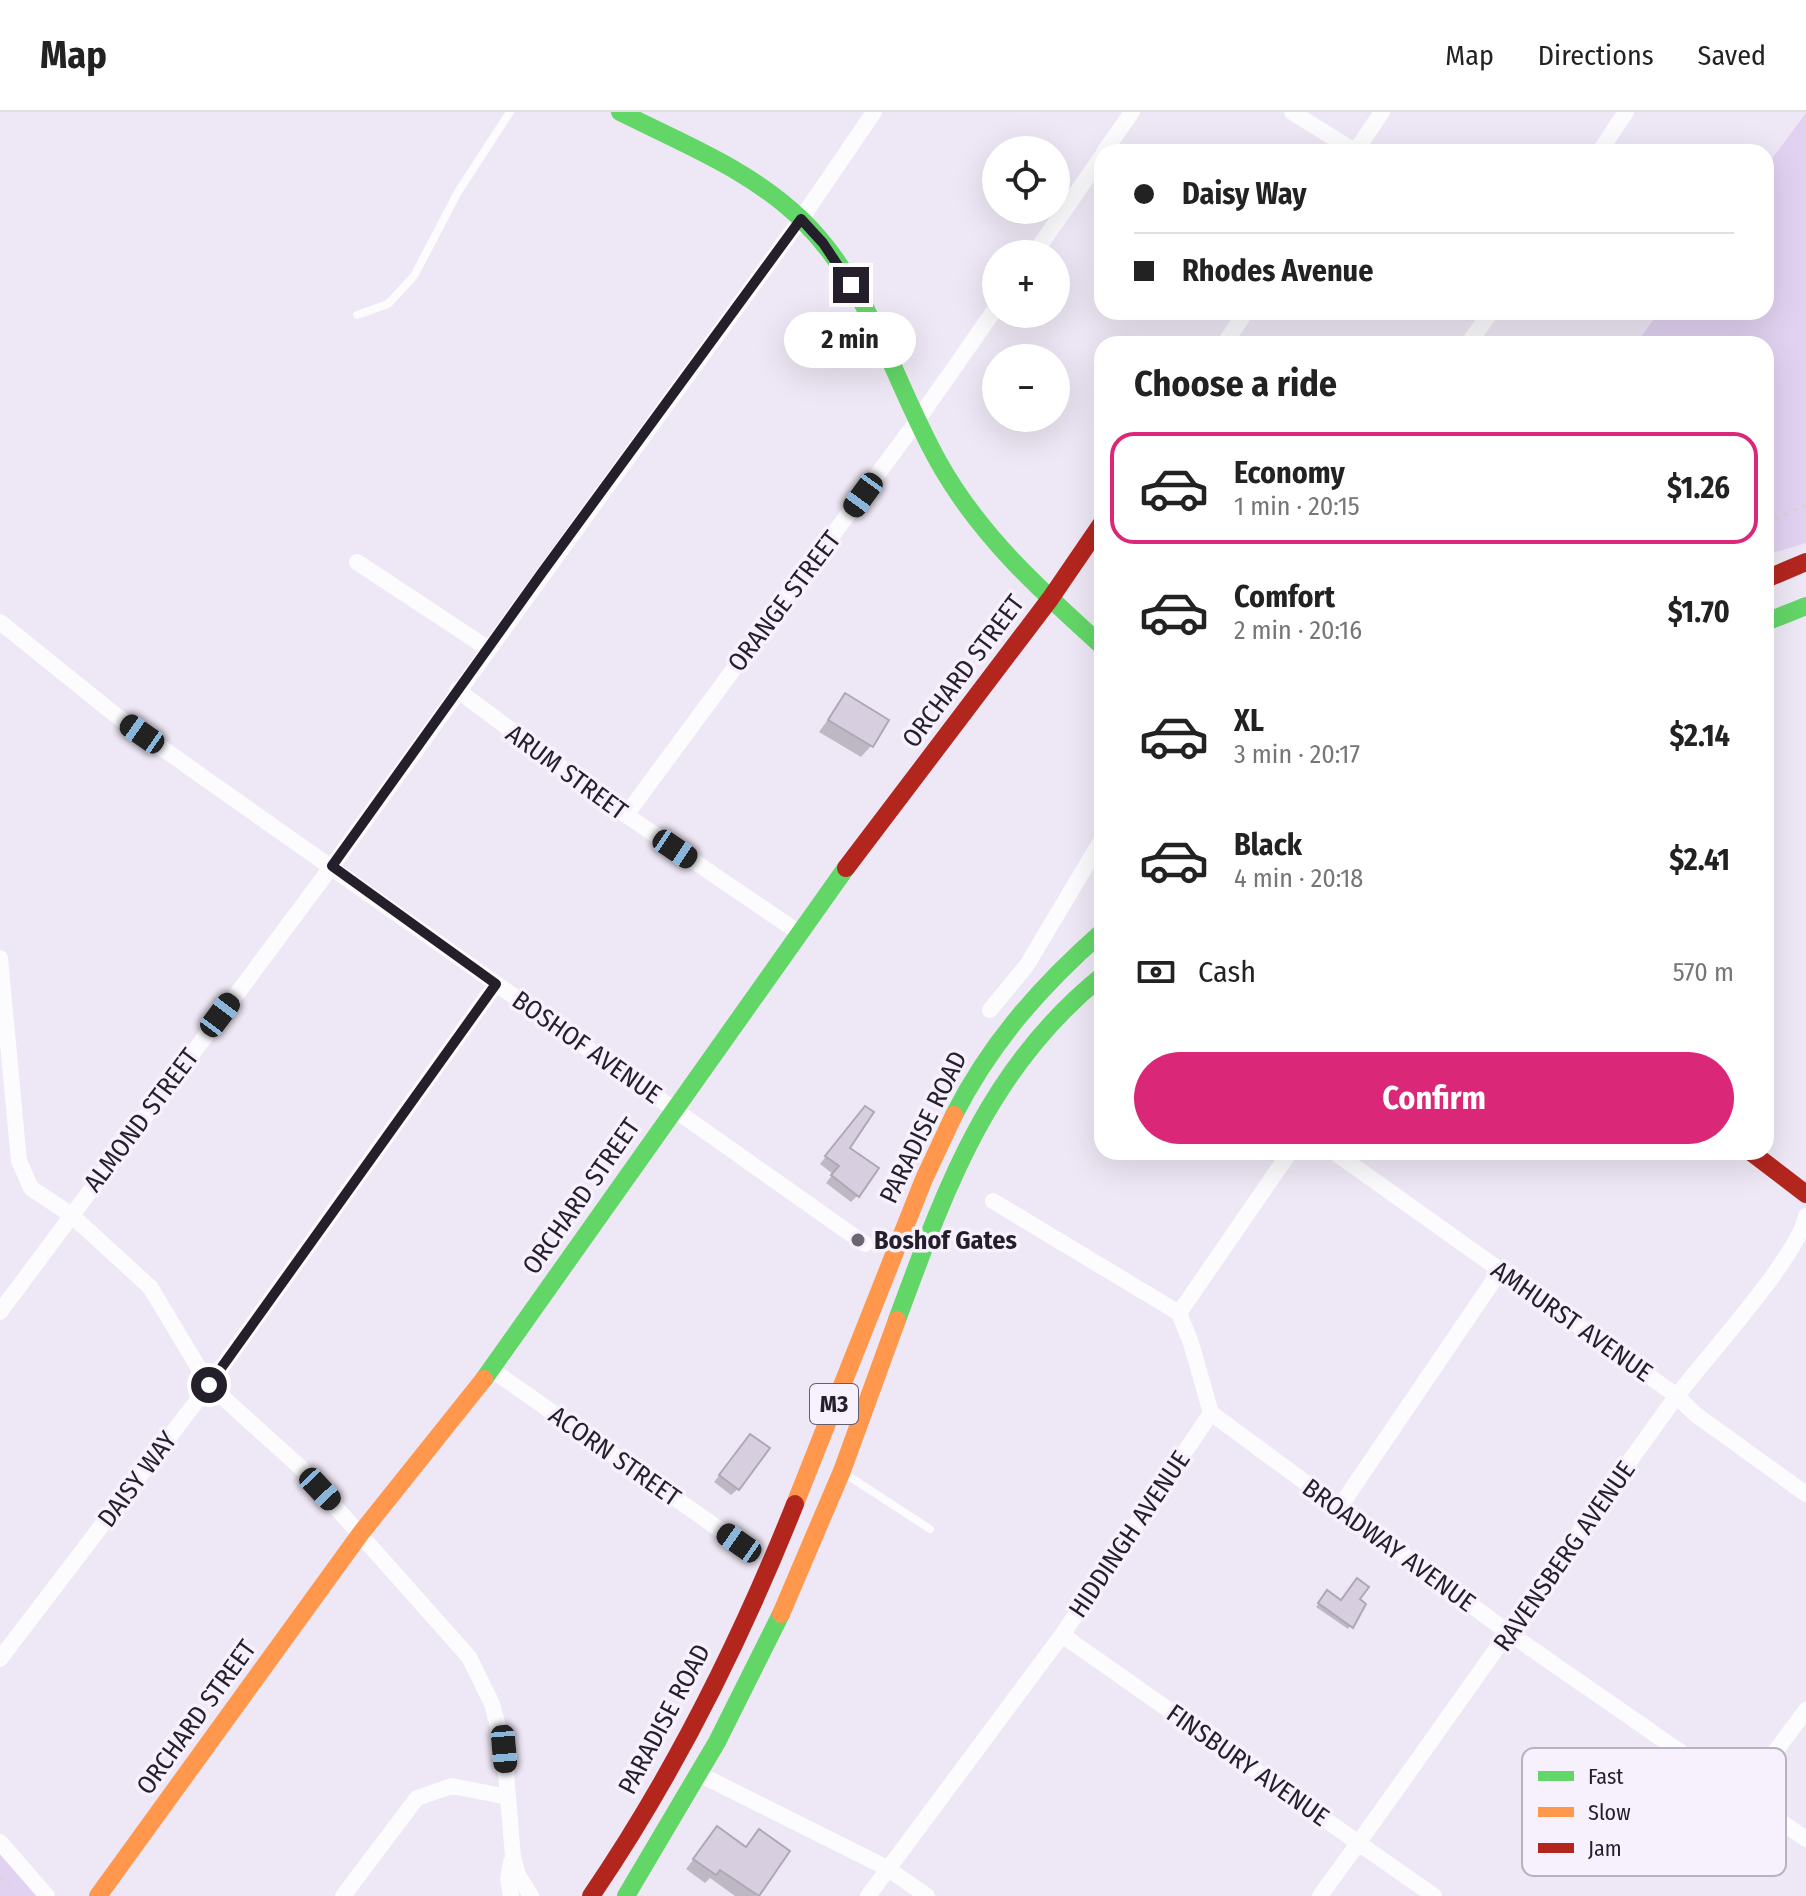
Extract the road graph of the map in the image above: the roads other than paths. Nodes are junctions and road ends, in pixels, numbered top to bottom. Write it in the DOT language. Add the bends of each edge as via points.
graph roads {
  1 [pos="510,112"];
  2 [pos="874,112"];
  3 [pos="1132,112"];
  4 [pos="1292,112"];
  5 [pos="1382,112"];
  6 [pos="1626,112"];
  7 [pos="624,113"];
  8 [pos="1110,144"];
  9 [pos="1343,144"];
  10 [pos="1361,144"];
  11 [pos="1604,144"];
  12 [pos="1094,167"];
  13 [pos="801,219"];
  14 [pos="1044,240"];
  15 [pos="357,315"];
  16 [pos="982,328"];
  17 [pos="917,421"];
  18 [pos="1094,535"];
  19 [pos="357,562"];
  20 [pos="1806,562"];
  21 [pos="1774,576"];
  22 [pos="1050,599"];
  23 [pos="1806,606"];
  24 [pos="1774,619"];
  25 [pos="0,622"];
  26 [pos="1094,639"];
  27 [pos="487,648"];
  28 [pos="457,690"];
  29 [pos="626,815"];
  30 [pos="1094,852"];
  31 [pos="332,866"];
  32 [pos="798,932"];
  33 [pos="1094,939"];
  34 [pos="0,958"];
  35 [pos="1094,983"];
  36 [pos="496,984"];
  37 [pos="990,1010"];
  38 [pos="674,1108"];
  39 [pos="1284,1160"];
  40 [pos="1345,1160"];
  41 [pos="1761,1160"];
  42 [pos="1806,1194"];
  43 [pos="993,1201"];
  44 [pos="70,1214"];
  45 [pos="1806,1216"];
  46 [pos="865,1244"];
  47 [pos="1500,1271"];
  48 [pos="0,1312"];
  49 [pos="1179,1313"];
  50 [pos="492,1370"];
  51 [pos="209,1385"];
  52 [pos="1677,1396"];
  53 [pos="1211,1413"];
  54 [pos="841,1472"];
  55 [pos="1806,1494"];
  56 [pos="1339,1508"];
  57 [pos="930,1529"];
  58 [pos="361,1533"];
  59 [pos="739,1543"];
  60 [pos="1509,1633"];
  61 [pos="1062,1635"];
  62 [pos="0,1659"];
  63 [pos="1806,1710"];
  64 [pos="1675,1748"];
  65 [pos="1778,1748"];
  66 [pos="699,1774"];
  67 [pos="508,1797"];
  68 [pos="1786,1825"];
  69 [pos="1806,1839"];
  70 [pos="0,1842"];
  71 [pos="1359,1842"];
  72 [pos="513,1857"];
  73 [pos="887,1868"];
  74 [pos="47,1896"];
  75 [pos="98,1896"];
  76 [pos="343,1896"];
  77 [pos="511,1896"];
  78 [pos="531,1896"];
  79 [pos="591,1896"];
  80 [pos="626,1896"];
  81 [pos="868,1896"];
  82 [pos="927,1896"];
  83 [pos="1320,1896"];
  84 [pos="1434,1896"];
  1 -- 15 [label="lane" via="458,192 414,276 388,304"];
  2 -- 13 [label="street, ALMOND STREET"];
  3 -- 8 [label="street"];
  4 -- 9 [label="street"];
  5 -- 10 [label="street"];
  6 -- 11 [label="street"];
  7 -- 13 [label="main road" via="720,164"];
  12 -- 14 [label="street"];
  13 -- 17 [label="main road" via="862,302"];
  13 -- 27 [label="street, ALMOND STREET"];
  16 -- 17 [label="street, ORANGE STREET"];
  17 -- 22 [label="main road" via="965,505"];
  17 -- 29 [label="street, ORANGE STREET"];
  18 -- 22 [label="main road, ORCHARD STREET"];
  19 -- 27 [label="street"];
  20 -- 21 [label="main road"];
  22 -- 26 [label="main road"];
  22 -- 32 [label="main road, ORCHARD STREET"];
  23 -- 24 [label="main road"];
  25 -- 31 [label="street, BOSHOF AVENUE" via="118,717"];
  27 -- 28 [label="street, ALMOND STREET"];
  28 -- 29 [label="street, ARUM STREET"];
  28 -- 31 [label="street, ALMOND STREET"];
  29 -- 32 [label="street, ARUM STREET"];
  30 -- 37 [label="street" via="1027,965"];
  31 -- 36 [label="street, BOSHOF AVENUE"];
  31 -- 44 [label="street, ALMOND STREET"];
  32 -- 38 [label="main road, ORCHARD STREET"];
  33 -- 79 [label="main road, PARADISE ROAD / M3" via="1014,1015 960,1096 747,1617 671,1765"];
  34 -- 44 [label="street" via="19,1161 31,1188"];
  35 -- 54 [label="main road, PARADISE ROAD / M3" via="1039,1035 997,1091 947,1196"];
  36 -- 38 [label="street, BOSHOF AVENUE"];
  36 -- 51 [label="street, DAISY WAY"];
  38 -- 46 [label="street, BOSHOF AVENUE"];
  38 -- 50 [label="main road, ORCHARD STREET"];
  39 -- 49 [label="street"];
  40 -- 47 [label="street, AMHURST AVENUE"];
  41 -- 42 [label="main road"];
  43 -- 49 [label="street"];
  44 -- 48 [label="street, ALMOND STREET"];
  44 -- 51 [label="street" via="150,1287"];
  45 -- 52 [label="street, RAVENSBERG AVENUE" via="1777,1268"];
  47 -- 52 [label="street, AMHURST AVENUE"];
  47 -- 56 [label="street"];
  49 -- 53 [label="street"];
  50 -- 58 [label="main road, ORCHARD STREET"];
  50 -- 59 [label="street, ACORN STREET"];
  51 -- 58 [label="street" via="276,1442"];
  51 -- 62 [label="street, DAISY WAY"];
  52 -- 55 [label="street, AMHURST AVENUE"];
  52 -- 60 [label="street, RAVENSBERG AVENUE"];
  53 -- 56 [label="street, BROADWAY AVENUE"];
  53 -- 61 [label="street, HIDDINGH AVENUE"];
  54 -- 57 [label="lane"];
  54 -- 66 [label="main road, PARADISE ROAD / M3" via="760,1658"];
  56 -- 60 [label="street, BROADWAY AVENUE"];
  58 -- 67 [label="street" via="469,1657 492,1704 504,1749"];
  58 -- 75 [label="main road, ORCHARD STREET"];
  60 -- 64 [label="street, BROADWAY AVENUE"];
  60 -- 71 [label="street, RAVENSBERG AVENUE"];
  61 -- 71 [label="street, FINSBURY AVENUE"];
  61 -- 73 [label="street, HIDDINGH AVENUE"];
  63 -- 65 [label="street"];
  66 -- 73 [label="street"];
  66 -- 80 [label="main road, PARADISE ROAD / M3"];
  67 -- 72 [label="street"];
  67 -- 76 [label="street" via="452,1786 417,1798"];
  68 -- 69 [label="street, BROADWAY AVENUE"];
  70 -- 74 [label="street"];
  71 -- 83 [label="street, RAVENSBERG AVENUE"];
  71 -- 84 [label="street, FINSBURY AVENUE"];
  72 -- 77 [label="street"];
  72 -- 78 [label="street"];
  73 -- 81 [label="street, HIDDINGH AVENUE"];
  73 -- 82 [label="street"];
}
